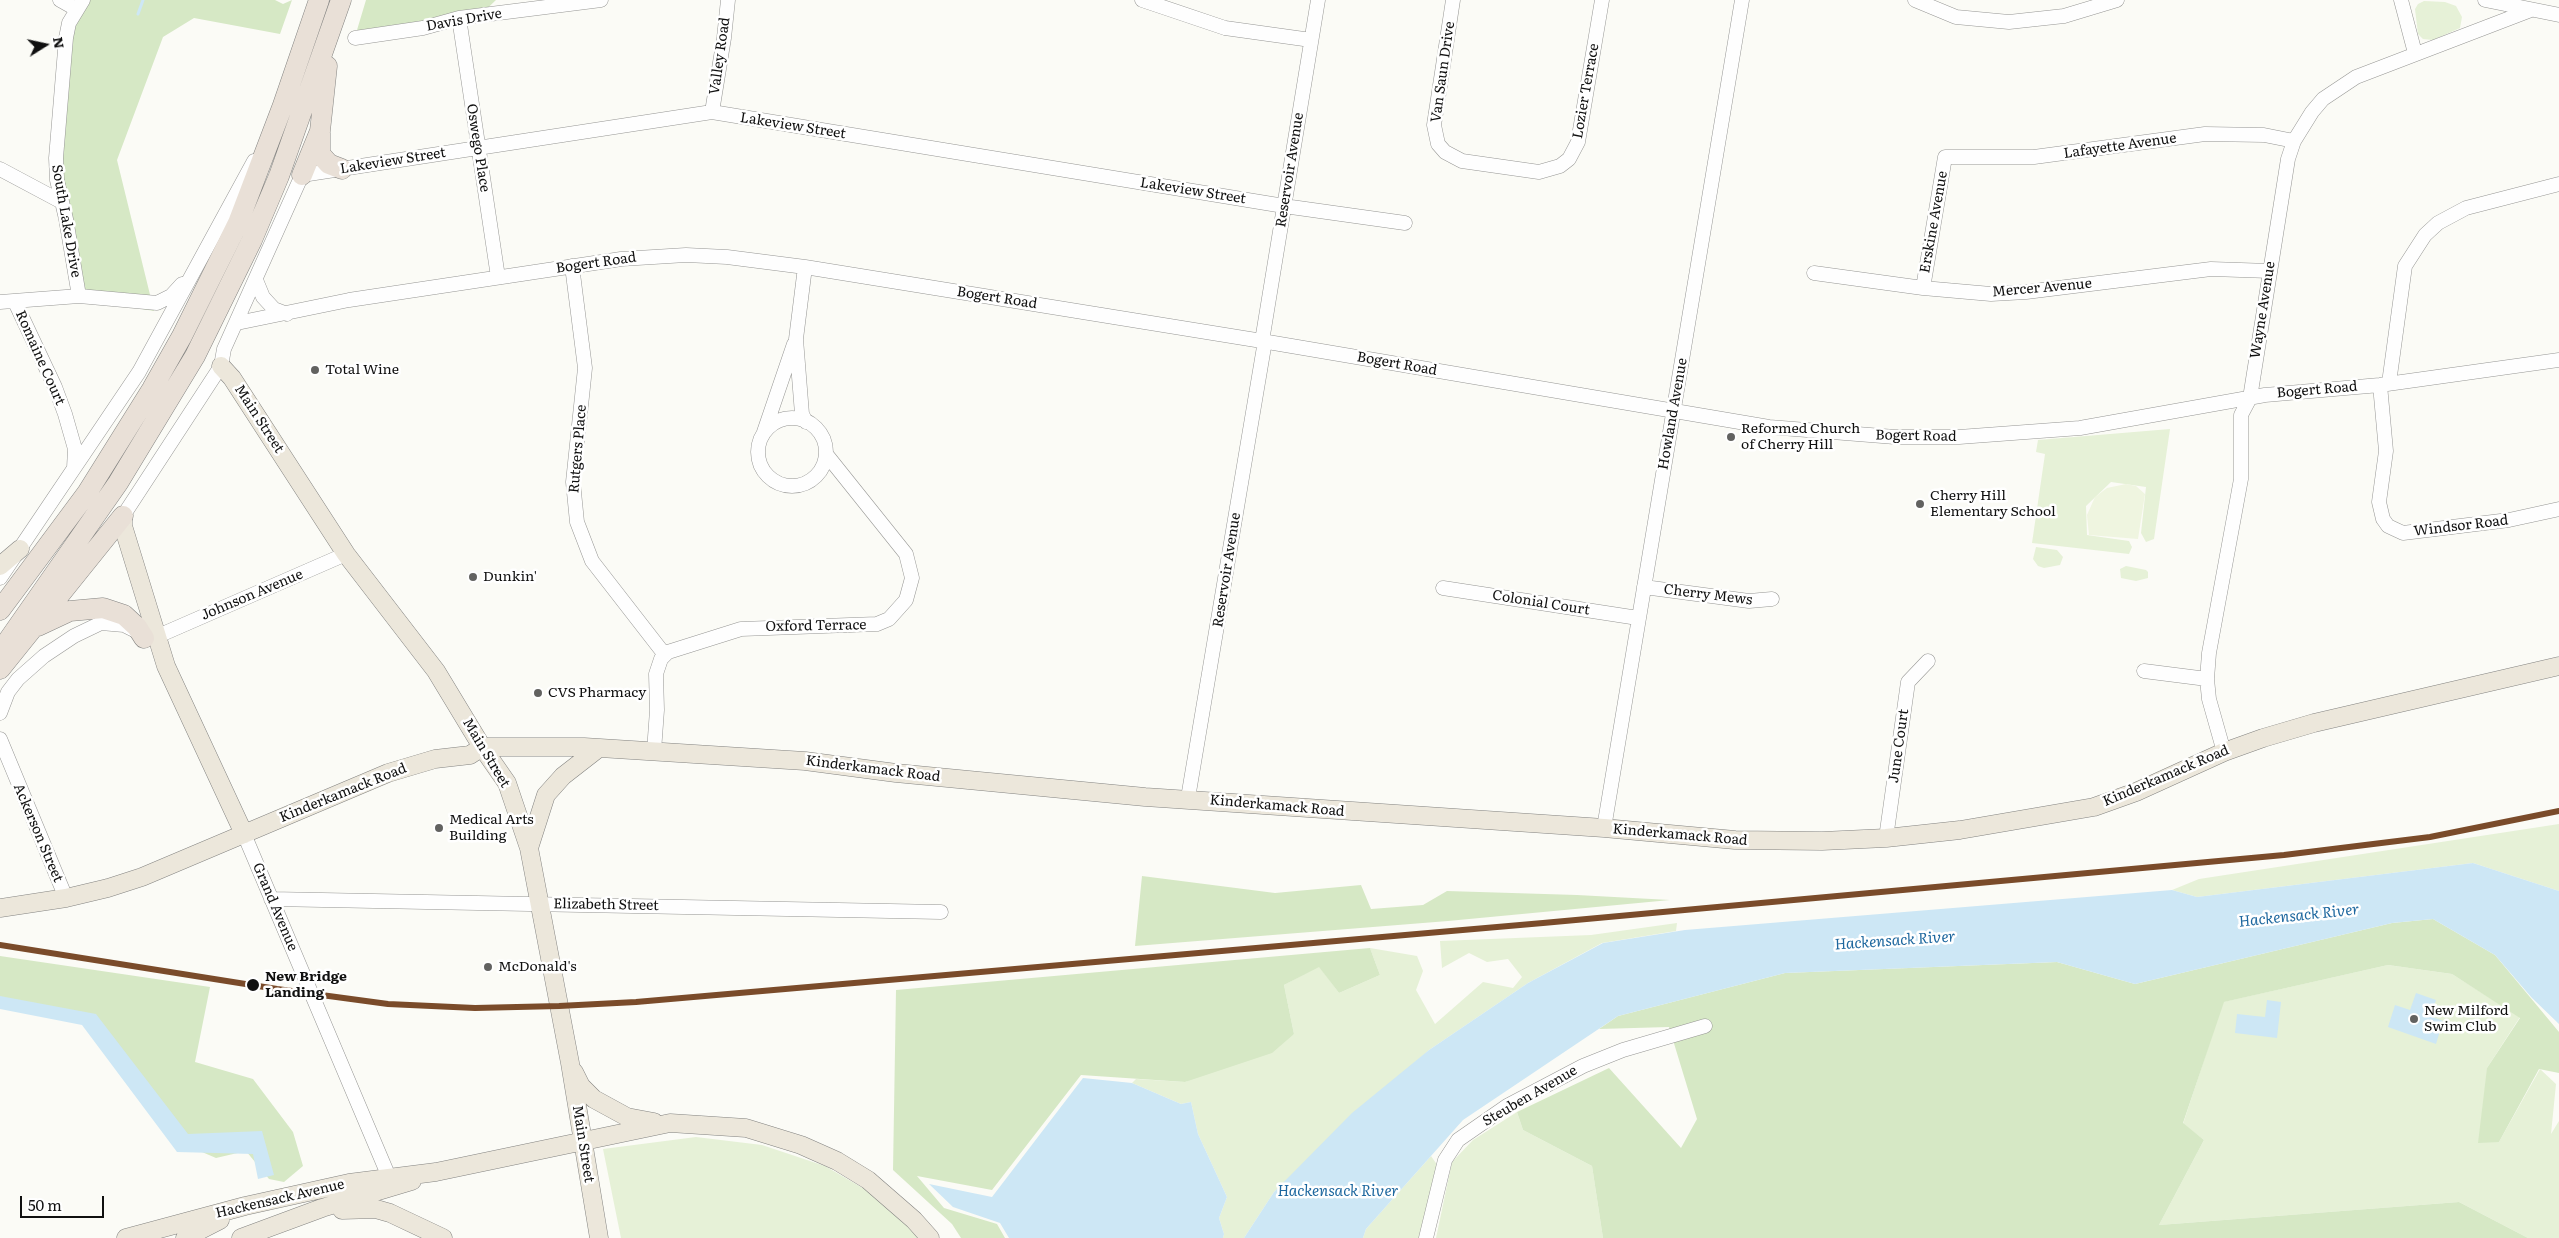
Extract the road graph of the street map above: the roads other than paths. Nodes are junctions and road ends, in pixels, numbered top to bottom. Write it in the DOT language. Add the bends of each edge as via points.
graph roads {
  1 [pos="60,0"];
  2 [pos="319,0"];
  3 [pos="341,0"];
  4 [pos="601,0"];
  5 [pos="728,0"];
  6 [pos="1142,0"];
  7 [pos="1318,0"];
  8 [pos="1453,0"];
  9 [pos="1602,0"];
  10 [pos="1742,0"];
  11 [pos="1916,0"];
  12 [pos="2117,0"];
  13 [pos="2402,0"];
  14 [pos="2485,0"];
  15 [pos="79,4"];
  16 [pos="1165,4"];
  17 [pos="2531,10"];
  18 [pos="2559,15"];
  19 [pos="459,18"];
  20 [pos="332,30"];
  21 [pos="355,38"];
  22 [pos="1312,40"];
  23 [pos="2415,53"];
  24 [pos="283,105"];
  25 [pos="712,112"];
  26 [pos="320,131"];
  27 [pos="268,134"];
  28 [pos="2294,141"];
  29 [pos="1438,144"];
  30 [pos="478,148"];
  31 [pos="1945,157"];
  32 [pos="0,169"];
  33 [pos="342,169"];
  34 [pos="302,175"];
  35 [pos="2559,184"];
  36 [pos="60,201"];
  37 [pos="1284,206"];
  38 [pos="1405,223"];
  39 [pos="572,266"];
  40 [pos="805,267"];
  41 [pos="195,271"];
  42 [pos="2270,271"];
  43 [pos="1814,273"];
  44 [pos="498,277"];
  45 [pos="256,280"];
  46 [pos="1923,288"];
  47 [pos="79,296"];
  48 [pos="0,302"];
  49 [pos="15,302"];
  50 [pos="287,314"];
  51 [pos="237,323"];
  52 [pos="796,339"];
  53 [pos="1264,341"];
  54 [pos="2559,360"];
  55 [pos="221,366"];
  56 [pos="2385,384"];
  57 [pos="2250,398"];
  58 [pos="1673,411"];
  59 [pos="806,422"];
  60 [pos="763,436"];
  61 [pos="826,454"];
  62 [pos="74,468"];
  63 [pos="2559,509"];
  64 [pos="123,516"];
  65 [pos="20,549"];
  66 [pos="346,554"];
  67 [pos="0,566"];
  68 [pos="0,578"];
  69 [pos="1644,587"];
  70 [pos="1443,588"];
  71 [pos="1772,599"];
  72 [pos="0,610"];
  73 [pos="1638,618"];
  74 [pos="151,637"];
  75 [pos="8,650"];
  76 [pos="665,655"];
  77 [pos="1928,661"];
  78 [pos="2559,666"];
  79 [pos="0,669"];
  80 [pos="2144,672"];
  81 [pos="2207,679"];
  82 [pos="0,713"];
  83 [pos="0,739"];
  84 [pos="482,747"];
  85 [pos="599,748"];
  86 [pos="654,751"];
  87 [pos="2224,752"];
  88 [pos="1188,798"];
  89 [pos="1604,828"];
  90 [pos="244,834"];
  91 [pos="1886,838"];
  92 [pos="529,848"];
  93 [pos="66,898"];
  94 [pos="271,899"];
  95 [pos="540,904"];
  96 [pos="0,908"];
  97 [pos="941,912"];
  98 [pos="1705,1026"];
  99 [pos="570,1063"];
  100 [pos="670,1123"];
  101 [pos="582,1141"];
  102 [pos="436,1172"];
  103 [pos="389,1177"];
  104 [pos="245,1206"];
  105 [pos="288,1221"];
  106 [pos="245,1237"];
  107 [pos="126,1238"];
  108 [pos="185,1238"];
  109 [pos="443,1238"];
  110 [pos="599,1238"];
  111 [pos="930,1238"];
  112 [pos="1426,1238"];
  1 -- 15 [label="street"];
  2 -- 24 [label="highway"];
  3 -- 20 [label="highway"];
  4 -- 19 [label="street, Davis Drive"];
  5 -- 25 [label="street, Valley Road"];
  6 -- 16 [label="street"];
  7 -- 22 [label="street, Reservoir Avenue"];
  8 -- 29 [label="street, Van Saun Drive" via="1434,125"];
  9 -- 29 [label="street, Lozier Terrace" via="1578,142 1568,160 1540,172 1462,161"];
  10 -- 58 [label="street, Howland Avenue"];
  11 -- 12 [label="street" via="1956,17 2010,22 2064,16"];
  13 -- 23 [label="street"];
  14 -- 17 [label="street"];
  15 -- 36 [label="street, South Lake Drive" via="66,38 56,158"];
  16 -- 22 [label="street" via="1225,28"];
  17 -- 18 [label="street"];
  17 -- 23 [label="street, Wayne Avenue"];
  19 -- 21 [label="street, Davis Drive" via="423,28"];
  19 -- 30 [label="street, Oswego Place"];
  20 -- 26 [label="highway"];
  20 -- 75 [label="highway" via="275,185 195,356 118,483"];
  22 -- 37 [label="street, Reservoir Avenue"];
  23 -- 28 [label="street, Wayne Avenue" via="2356,77 2338,88 2312,112"];
  24 -- 27 [label="highway"];
  24 -- 72 [label="highway" via="238,223 173,351 86,494"];
  25 -- 30 [label="street, Lakeview Street"];
  25 -- 37 [label="street, Lakeview Street"];
  26 -- 33 [label="highway" via="320,154 329,164"];
  26 -- 34 [label="highway"];
  27 -- 41 [label="street"];
  28 -- 31 [label="street, Lafayette Avenue" via="2264,135 2205,134 2034,158"];
  28 -- 42 [label="street, Wayne Avenue" via="2288,159"];
  30 -- 33 [label="street, Lakeview Street"];
  30 -- 44 [label="street, Oswego Place"];
  31 -- 46 [label="street, Erskine Avenue"];
  32 -- 36 [label="street"];
  33 -- 34 [label="street, Lakeview Street"];
  34 -- 45 [label="street"];
  35 -- 56 [label="street, Windsor Road" via="2466,208 2438,223 2425,235 2405,266"];
  36 -- 47 [label="street, South Lake Drive"];
  37 -- 38 [label="street, Lakeview Street"];
  37 -- 53 [label="street, Reservoir Avenue"];
  39 -- 40 [label="street, Bogert Road" via="686,255"];
  39 -- 44 [label="street, Bogert Road"];
  39 -- 76 [label="street, Rutgers Place" via="585,368 573,482 577,522 592,561"];
  40 -- 52 [label="street, Oxford Terrace"];
  40 -- 53 [label="street, Bogert Road"];
  41 -- 47 [label="street" via="171,296 157,303"];
  41 -- 62 [label="street" via="138,372"];
  42 -- 46 [label="street, Mercer Avenue" via="2211,269 2026,292 1982,293"];
  42 -- 57 [label="street, Wayne Avenue"];
  43 -- 46 [label="street, Mercer Avenue"];
  44 -- 50 [label="street, Bogert Road" via="349,300"];
  45 -- 50 [label="street" via="263,297 274,309"];
  45 -- 51 [label="street"];
  47 -- 49 [label="street"];
  48 -- 49 [label="street"];
  49 -- 62 [label="street, Romaine Court" via="65,414 75,450"];
  50 -- 51 [label="street, Bogert Road"];
  51 -- 55 [label="street" via="224,349"];
  52 -- 59 [label="street, Oxford Terrace" via="802,414"];
  52 -- 60 [label="street, Oxford Terrace"];
  53 -- 58 [label="street, Bogert Road"];
  53 -- 88 [label="street, Reservoir Avenue"];
  54 -- 56 [label="street, Bogert Road"];
  55 -- 64 [label="street"];
  55 -- 66 [label="main road, Main Street" via="232,378"];
  56 -- 57 [label="street, Bogert Road"];
  56 -- 63 [label="street, Windsor Road" via="2386,452 2378,502 2388,526 2403,533 2510,520"];
  57 -- 58 [label="street, Bogert Road" via="2080,428 1959,437 1832,433"];
  57 -- 81 [label="street, Wayne Avenue" via="2241,415 2241,479"];
  58 -- 69 [label="street, Howland Avenue"];
  59 -- 60 [label="street" via="796,419 777,422"];
  59 -- 61 [label="street, Oxford Terrace" via="821,435"];
  60 -- 61 [label="street, Oxford Terrace" via="758,455 761,465 766,474 782,485 802,485 812,480"];
  61 -- 76 [label="street, Oxford Terrace" via="906,554 910,566 910,589 899,610 889,619 866,626 742,628 677,648"];
  62 -- 65 [label="street"];
  64 -- 74 [label="main road, Grand Avenue"];
  64 -- 75 [label="highway"];
  65 -- 67 [label="main road"];
  65 -- 68 [label="street"];
  66 -- 74 [label="street, Johnson Avenue"];
  66 -- 84 [label="main road, Main Street" via="436,671"];
  69 -- 71 [label="street, Cherry Mews" via="1749,601"];
  69 -- 73 [label="street, Howland Avenue"];
  70 -- 73 [label="street, Colonial Court"];
  73 -- 89 [label="street, Howland Avenue"];
  74 -- 75 [label="highway" via="117,611 86,608 63,613 42,623"];
  74 -- 82 [label="street" via="124,625 101,623 89,627 30,667 8,692"];
  74 -- 90 [label="main road, Grand Avenue"];
  75 -- 79 [label="highway"];
  76 -- 86 [label="street" via="656,674"];
  77 -- 91 [label="street, June Court" via="1908,682"];
  78 -- 87 [label="main road, Kinderkamack Road" via="2314,723"];
  80 -- 81 [label="street"];
  81 -- 87 [label="street, Wayne Avenue" via="2209,700"];
  83 -- 93 [label="street, Ackerson Street"];
  84 -- 85 [label="main road, Kinderkamack Road"];
  84 -- 90 [label="main road, Kinderkamack Road" via="470,755 436,759 388,773"];
  84 -- 92 [label="main road, Main Street" via="507,783"];
  85 -- 86 [label="main road, Kinderkamack Road"];
  85 -- 92 [label="main road" via="563,776 546,795"];
  86 -- 88 [label="main road, Kinderkamack Road" via="805,761 1007,785"];
  87 -- 91 [label="main road, Kinderkamack Road" via="2136,792 2094,806 1985,827"];
  88 -- 89 [label="main road, Kinderkamack Road"];
  89 -- 91 [label="main road, Kinderkamack Road" via="1735,840"];
  90 -- 93 [label="main road, Kinderkamack Road" via="142,877"];
  90 -- 94 [label="street, Grand Avenue"];
  92 -- 95 [label="main road, Main Street"];
  93 -- 96 [label="main road, Kinderkamack Road"];
  94 -- 95 [label="street, Elizabeth Street"];
  94 -- 103 [label="street, Grand Avenue"];
  95 -- 97 [label="street, Elizabeth Street"];
  95 -- 99 [label="main road, Main Street"];
  98 -- 112 [label="street, Steuben Avenue" via="1622,1050 1583,1066 1514,1102 1458,1140 1444,1160"];
  99 -- 100 [label="main road" via="581,1086 594,1099 627,1117"];
  99 -- 101 [label="main road, Main Street"];
  100 -- 101 [label="main road, Hackensack Avenue"];
  100 -- 111 [label="main road" via="746,1128 810,1149 868,1180"];
  101 -- 102 [label="main road, Hackensack Avenue"];
  101 -- 110 [label="main road, Main Street"];
  102 -- 103 [label="main road, Hackensack Avenue"];
  102 -- 105 [label="main road, Hackensack Avenue"];
  103 -- 104 [label="main road, Hackensack Avenue"];
  104 -- 107 [label="main road, Hackensack Avenue"];
  104 -- 108 [label="main road"];
  105 -- 106 [label="main road, Hackensack Avenue"];
  105 -- 109 [label="main road" via="343,1210 376,1209 390,1212"];
}
